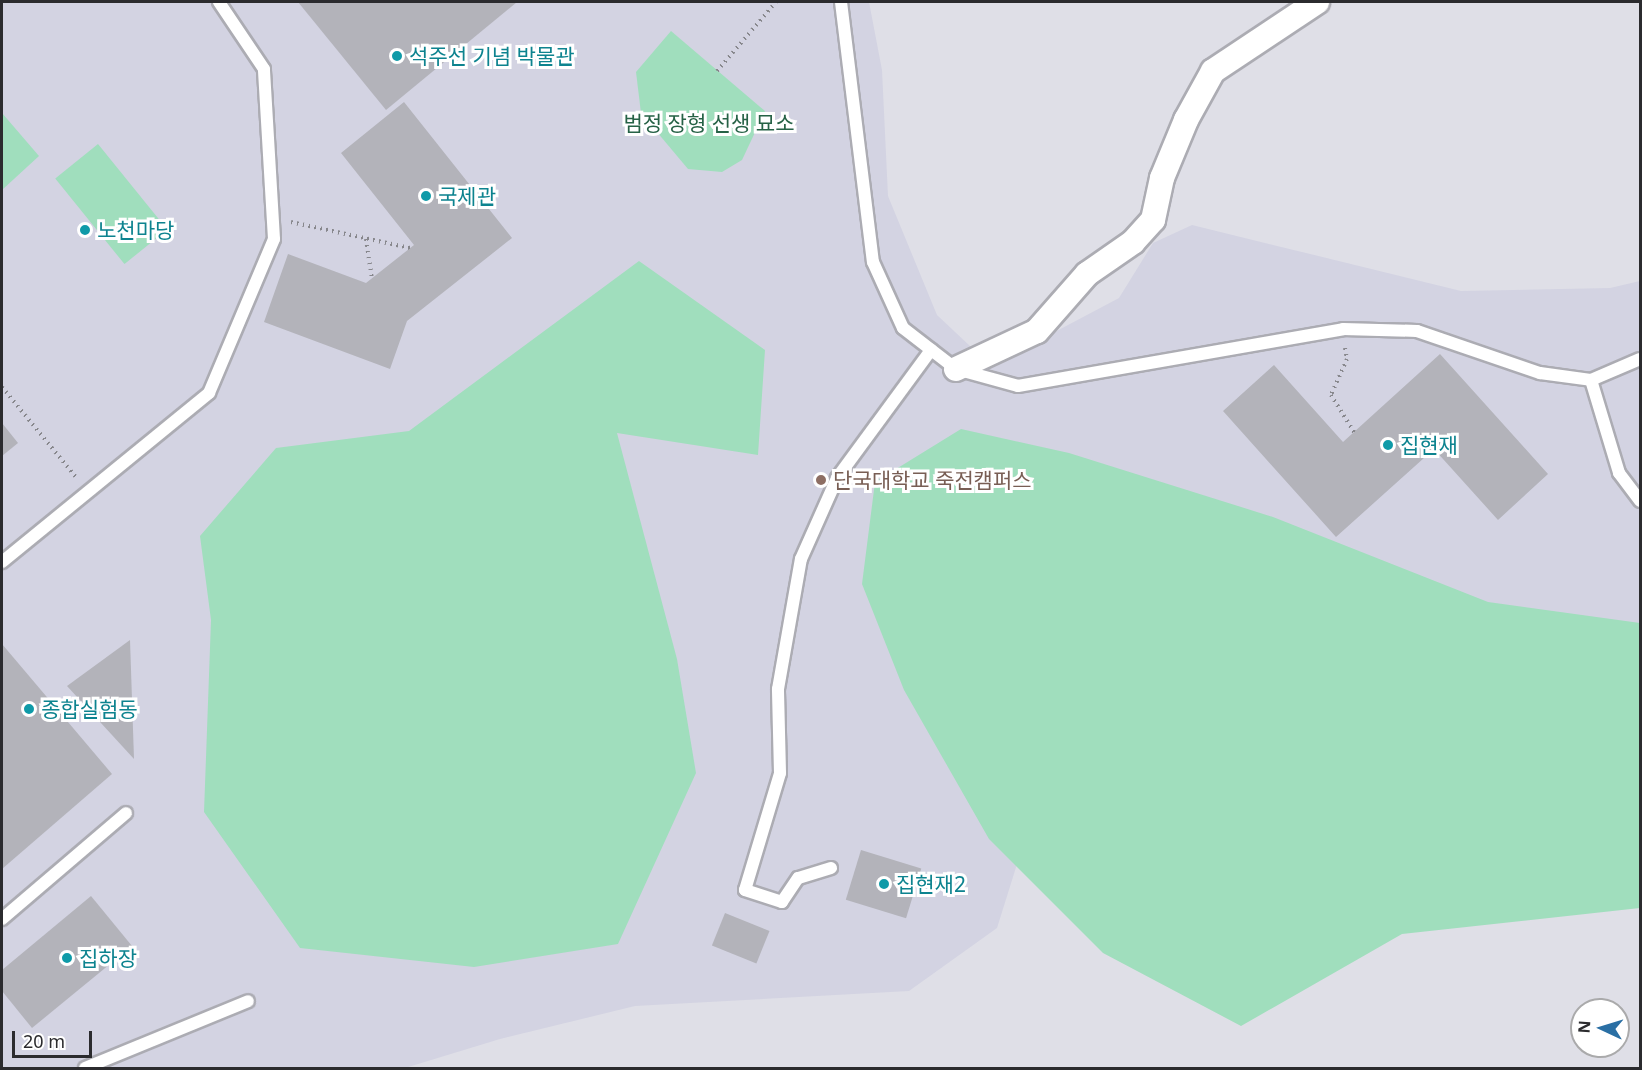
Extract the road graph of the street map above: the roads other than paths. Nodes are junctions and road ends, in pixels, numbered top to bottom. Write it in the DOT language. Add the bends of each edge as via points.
graph roads {
  1 [pos="219,2"];
  2 [pos="841,2"];
  3 [pos="1317,2"];
  4 [pos="931,350"];
  5 [pos="1641,359"];
  6 [pos="956,369"];
  7 [pos="1591,380"];
  8 [pos="1641,501"];
  9 [pos="2,562"];
  10 [pos="126,813"];
  11 [pos="831,868"];
  12 [pos="2,920"];
  13 [pos="248,1001"];
  14 [pos="85,1068"];
  1 -- 9 [label="lane" via="264,69 274,239 209,393"];
  2 -- 4 [label="lane" via="873,262 903,328"];
  3 -- 6 [label="street" via="1213,71 1162,178 1153,220 1133,242 1087,274 1037,331"];
  4 -- 6 [label="lane"];
  4 -- 11 [label="lane" via="837,478 801,559 778,689 780,773 745,890 782,902 798,878"];
  5 -- 7 [label="lane"];
  6 -- 7 [label="lane" via="1018,386 1343,329 1417,331 1540,373"];
  7 -- 8 [label="lane" via="1619,473"];
  10 -- 12 [label="lane"];
  13 -- 14 [label="lane"];
}
